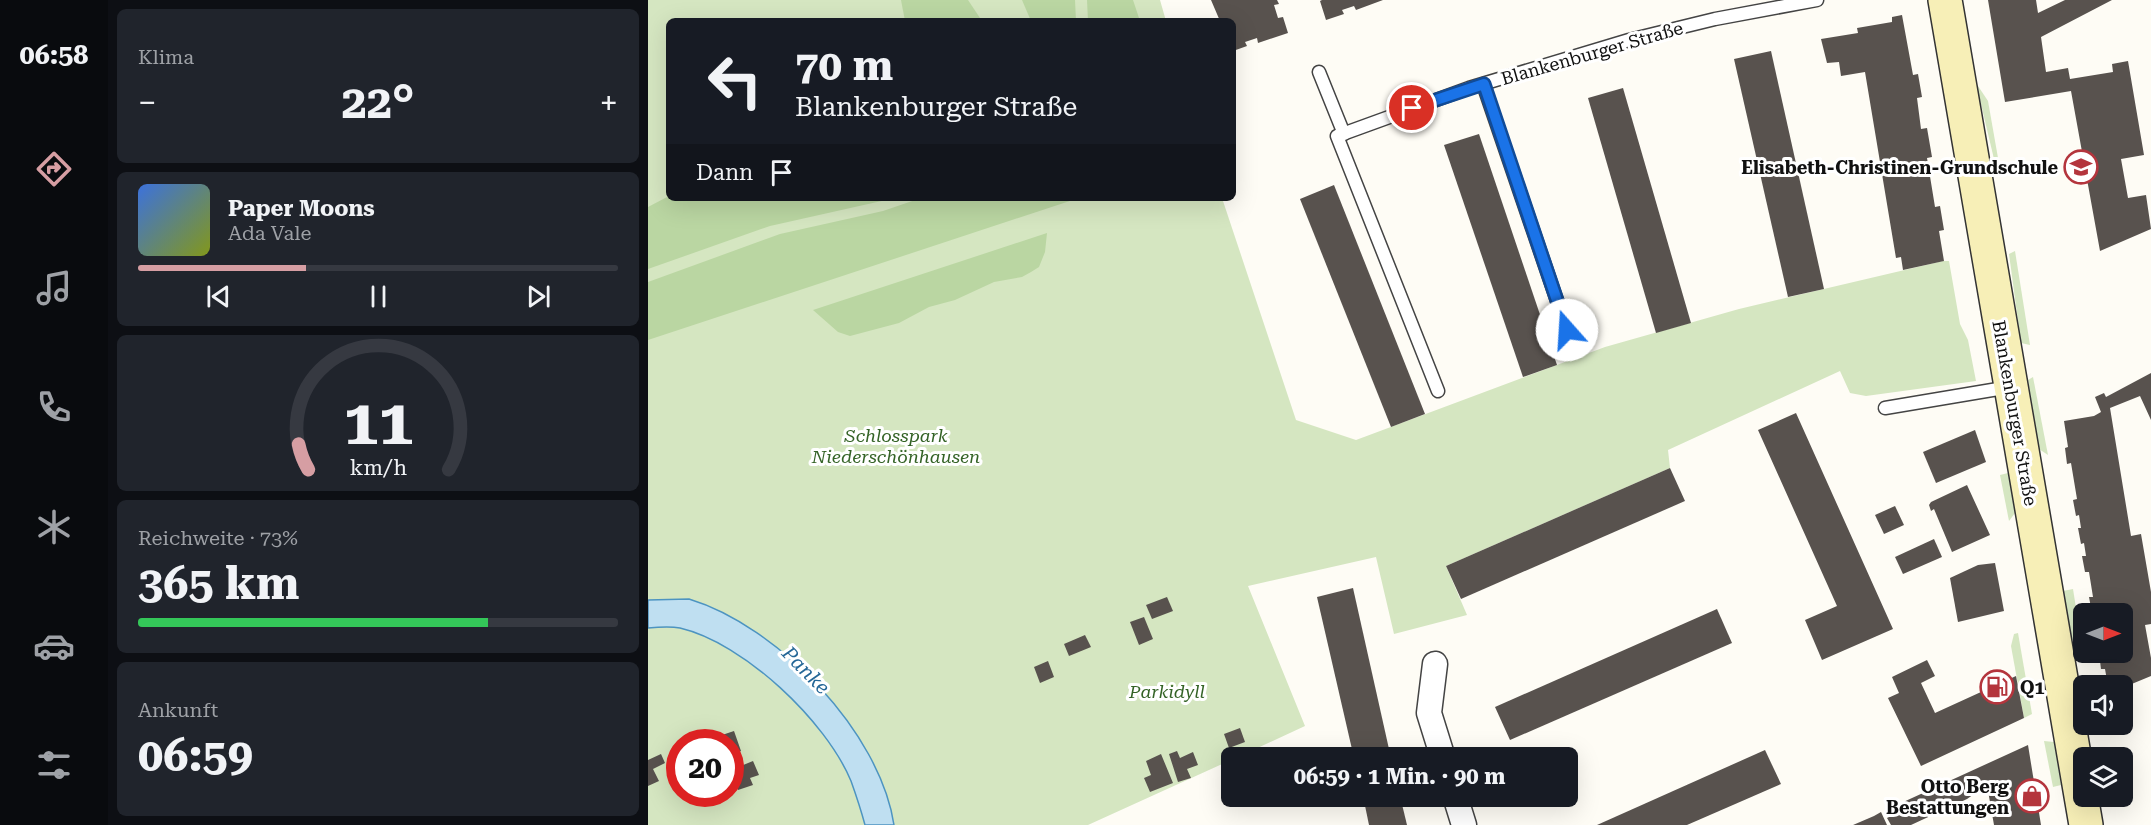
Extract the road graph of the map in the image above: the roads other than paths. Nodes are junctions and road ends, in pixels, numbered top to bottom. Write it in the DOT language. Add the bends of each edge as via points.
graph roads {
  1 [pos="1817,0"];
  2 [pos="1945,0"];
  3 [pos="1319,72"];
  4 [pos="1484,84"];
  5 [pos="1341,135"];
  6 [pos="1567,330"];
  7 [pos="2010,387"];
  8 [pos="1438,391"];
  9 [pos="1885,408"];
  10 [pos="1435,664"];
  11 [pos="1440,747"];
  12 [pos="1458,807"];
  13 [pos="1464,825"];
  14 [pos="2086,825"];
  1 -- 4 [label="lane, Blankenburger Straße" via="1658,33"];
  2 -- 7 [label="main road, Blankenburger Straße"];
  3 -- 5 [label="lane"];
  4 -- 5 [label="lane, Blankenburger Straße"];
  4 -- 6 [label="lane"];
  5 -- 8 [label="lane"];
  7 -- 9 [label="lane"];
  7 -- 14 [label="main road, Blankenburger Straße"];
  10 -- 11 [label="street" via="1429,713"];
  12 -- 13 [label="street"];
}
